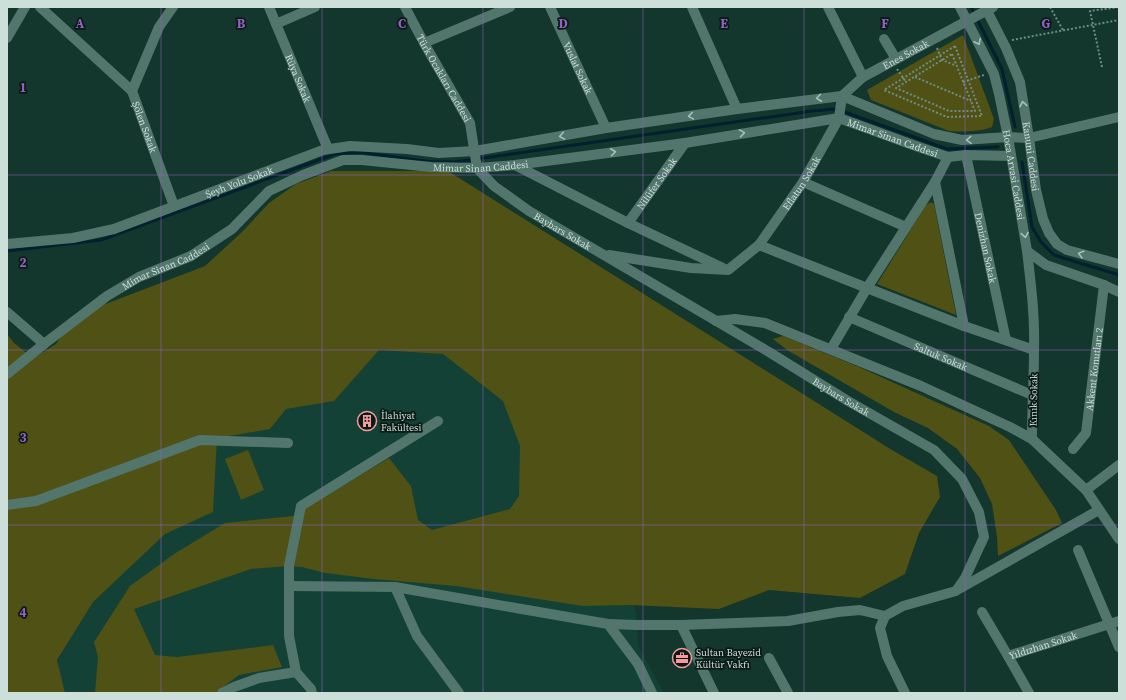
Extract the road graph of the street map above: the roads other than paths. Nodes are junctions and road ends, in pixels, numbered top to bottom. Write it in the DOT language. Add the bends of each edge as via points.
graph roads {
  1 [pos="25,7"];
  2 [pos="40,7"];
  3 [pos="173,7"];
  4 [pos="268,7"];
  5 [pos="315,7"];
  6 [pos="405,7"];
  7 [pos="510,7"];
  8 [pos="550,7"];
  9 [pos="692,7"];
  10 [pos="828,7"];
  11 [pos="960,7"];
  12 [pos="989,8"];
  13 [pos="967,21"];
  14 [pos="276,24"];
  15 [pos="7,38"];
  16 [pos="884,39"];
  17 [pos="424,43"];
  18 [pos="894,60"];
  19 [pos="863,77"];
  20 [pos="132,91"];
  21 [pos="842,96"];
  22 [pos="737,109"];
  23 [pos="839,118"];
  24 [pos="1119,118"];
  25 [pos="606,128"];
  26 [pos="1008,137"];
  27 [pos="1029,138"];
  28 [pos="685,143"];
  29 [pos="328,149"];
  30 [pos="475,151"];
  31 [pos="966,155"];
  32 [pos="1011,156"];
  33 [pos="948,157"];
  34 [pos="515,165"];
  35 [pos="477,168"];
  36 [pos="803,182"];
  37 [pos="935,182"];
  38 [pos="174,206"];
  39 [pos="628,223"];
  40 [pos="906,227"];
  41 [pos="7,244"];
  42 [pos="759,245"];
  43 [pos="1027,251"];
  44 [pos="603,254"];
  45 [pos="1119,264"];
  46 [pos="728,270"];
  47 [pos="1104,285"];
  48 [pos="867,288"];
  49 [pos="1119,292"];
  50 [pos="7,312"];
  51 [pos="849,317"];
  52 [pos="716,321"];
  53 [pos="964,326"];
  54 [pos="1006,340"];
  55 [pos="44,344"];
  56 [pos="831,349"];
  57 [pos="1034,350"];
  58 [pos="7,374"];
  59 [pos="1032,395"];
  60 [pos="438,421"];
  61 [pos="1032,439"];
  62 [pos="288,443"];
  63 [pos="1073,449"];
  64 [pos="1119,465"];
  65 [pos="1086,490"];
  66 [pos="7,505"];
  67 [pos="1099,510"];
  68 [pos="1119,539"];
  69 [pos="1078,550"];
  70 [pos="289,586"];
  71 [pos="395,587"];
  72 [pos="956,591"];
  73 [pos="982,612"];
  74 [pos="885,616"];
  75 [pos="1114,623"];
  76 [pos="608,624"];
  77 [pos="681,625"];
  78 [pos="1119,647"];
  79 [pos="1008,656"];
  80 [pos="769,658"];
  81 [pos="296,672"];
  82 [pos="222,693"];
  83 [pos="312,693"];
  84 [pos="459,693"];
  85 [pos="652,693"];
  86 [pos="714,693"];
  87 [pos="788,693"];
  88 [pos="905,693"];
  89 [pos="1029,693"];
  1 -- 15 [label="street"];
  2 -- 20 [label="street"];
  3 -- 20 [label="street, Şölen Sokak" via="159,28"];
  4 -- 14 [label="street, Rüya Sokak"];
  5 -- 14 [label="street"];
  6 -- 17 [label="street, Türk Ocakları Caddesi"];
  7 -- 17 [label="street"];
  8 -- 25 [label="street, Vuslat Sokak"];
  9 -- 22 [label="street"];
  10 -- 19 [label="street"];
  11 -- 13 [label="street, Hoca Arvasi Caddesi"];
  12 -- 13 [label="street, Enes Sokak"];
  27 -- 12 [label="street, Kanuni Caddesi, one-way" via="1020,82"];
  13 -- 18 [label="street, Enes Sokak"];
  13 -- 26 [label="street, Hoca Arvasi Caddesi, one-way" via="993,72"];
  14 -- 29 [label="street, Rüya Sokak"];
  16 -- 18 [label="street"];
  17 -- 30 [label="street, Türk Ocakları Caddesi" via="470,123"];
  18 -- 19 [label="street, Enes Sokak"];
  19 -- 21 [label="street, Enes Sokak"];
  20 -- 38 [label="street, Şölen Sokak"];
  21 -- 22 [label="street, Mimar Sinan Caddesi, one-way"];
  21 -- 23 [label="street"];
  26 -- 21 [label="street, Mimar Sinan Caddesi, one-way" via="962,140 934,134"];
  22 -- 25 [label="street, Mimar Sinan Caddesi, one-way"];
  28 -- 23 [label="street, Mimar Sinan Caddesi, one-way"];
  23 -- 33 [label="street, Mimar Sinan Caddesi"];
  23 -- 36 [label="street, Eflatun Sokak"];
  24 -- 27 [label="street, Mimar Sinan Caddesi"];
  25 -- 30 [label="street, Mimar Sinan Caddesi, one-way"];
  26 -- 27 [label="street, Mimar Sinan Caddesi"];
  26 -- 32 [label="street, Hoca Arvasi Caddesi"];
  45 -- 27 [label="street, Kanuni Caddesi, one-way" via="1067,250 1057,244 1049,233 1036,190"];
  34 -- 28 [label="street, Mimar Sinan Caddesi, one-way"];
  28 -- 39 [label="street, Nilüfer Sokak"];
  29 -- 30 [label="street, Şeyh Yolu Sokak" via="350,146 439,153"];
  29 -- 38 [label="street, Şeyh Yolu Sokak"];
  30 -- 35 [label="street, Türk Ocakları Caddesi"];
  31 -- 32 [label="street, Mimar Sinan Caddesi"];
  31 -- 33 [label="street, Mimar Sinan Caddesi"];
  31 -- 54 [label="street, Denizhan Sokak"];
  32 -- 43 [label="street, Hoca Arvasi Caddesi, one-way"];
  33 -- 37 [label="street"];
  34 -- 35 [label="street, Mimar Sinan Caddesi"];
  34 -- 39 [label="street"];
  35 -- 44 [label="street, Baybars Sokak" via="494,186 529,211"];
  35 -- 55 [label="street, Mimar Sinan Caddesi" via="342,160 303,174 269,191 232,229 191,256 139,277 107,296"];
  36 -- 40 [label="street"];
  36 -- 42 [label="street, Eflatun Sokak"];
  37 -- 40 [label="street"];
  37 -- 53 [label="street"];
  38 -- 41 [label="street, Şeyh Yolu Sokak" via="114,229 73,238"];
  39 -- 46 [label="street"];
  40 -- 48 [label="street"];
  42 -- 46 [label="street, Eflatun Sokak"];
  42 -- 48 [label="street"];
  43 -- 47 [label="street" via="1046,265"];
  43 -- 57 [label="street, Kınık Sokak" via="1034,318"];
  44 -- 46 [label="street" via="691,268"];
  44 -- 52 [label="street, Baybars Sokak"];
  47 -- 49 [label="street"];
  47 -- 63 [label="street, Akkent Konutları 2" via="1086,433"];
  48 -- 51 [label="street"];
  48 -- 53 [label="street"];
  50 -- 55 [label="street"];
  51 -- 56 [label="street"];
  51 -- 59 [label="street, Saltuk Sokak"];
  52 -- 56 [label="street" via="735,319 765,323"];
  52 -- 72 [label="street, Baybars Sokak" via="934,450 962,479 979,512 984,537 966,578"];
  53 -- 54 [label="street"];
  54 -- 57 [label="street"];
  55 -- 58 [label="street, Mimar Sinan Caddesi"];
  56 -- 61 [label="street" via="921,386"];
  57 -- 59 [label="street, Kınık Sokak"];
  59 -- 61 [label="street, Kınık Sokak"];
  60 -- 70 [label="street" via="301,506 289,566"];
  61 -- 65 [label="street, Kınık Sokak"];
  62 -- 66 [label="street" via="200,440 36,501"];
  64 -- 65 [label="street"];
  65 -- 67 [label="street, Kınık Sokak"];
  67 -- 68 [label="street, Kınık Sokak"];
  67 -- 72 [label="street"];
  69 -- 75 [label="street"];
  70 -- 71 [label="street"];
  70 -- 81 [label="street" via="289,636"];
  71 -- 76 [label="street"];
  71 -- 84 [label="street" via="417,636"];
  72 -- 74 [label="street" via="903,606"];
  73 -- 79 [label="street"];
  74 -- 77 [label="street" via="860,610 788,621"];
  74 -- 88 [label="street" via="880,628 885,649"];
  75 -- 78 [label="street"];
  75 -- 79 [label="street, Yıldızhan Sokak"];
  76 -- 77 [label="street"];
  76 -- 85 [label="street" via="638,664"];
  77 -- 86 [label="street"];
  79 -- 89 [label="street, Yıldızhan Sokak"];
  80 -- 87 [label="street"];
  81 -- 82 [label="street" via="259,678"];
  81 -- 83 [label="street"];
}
